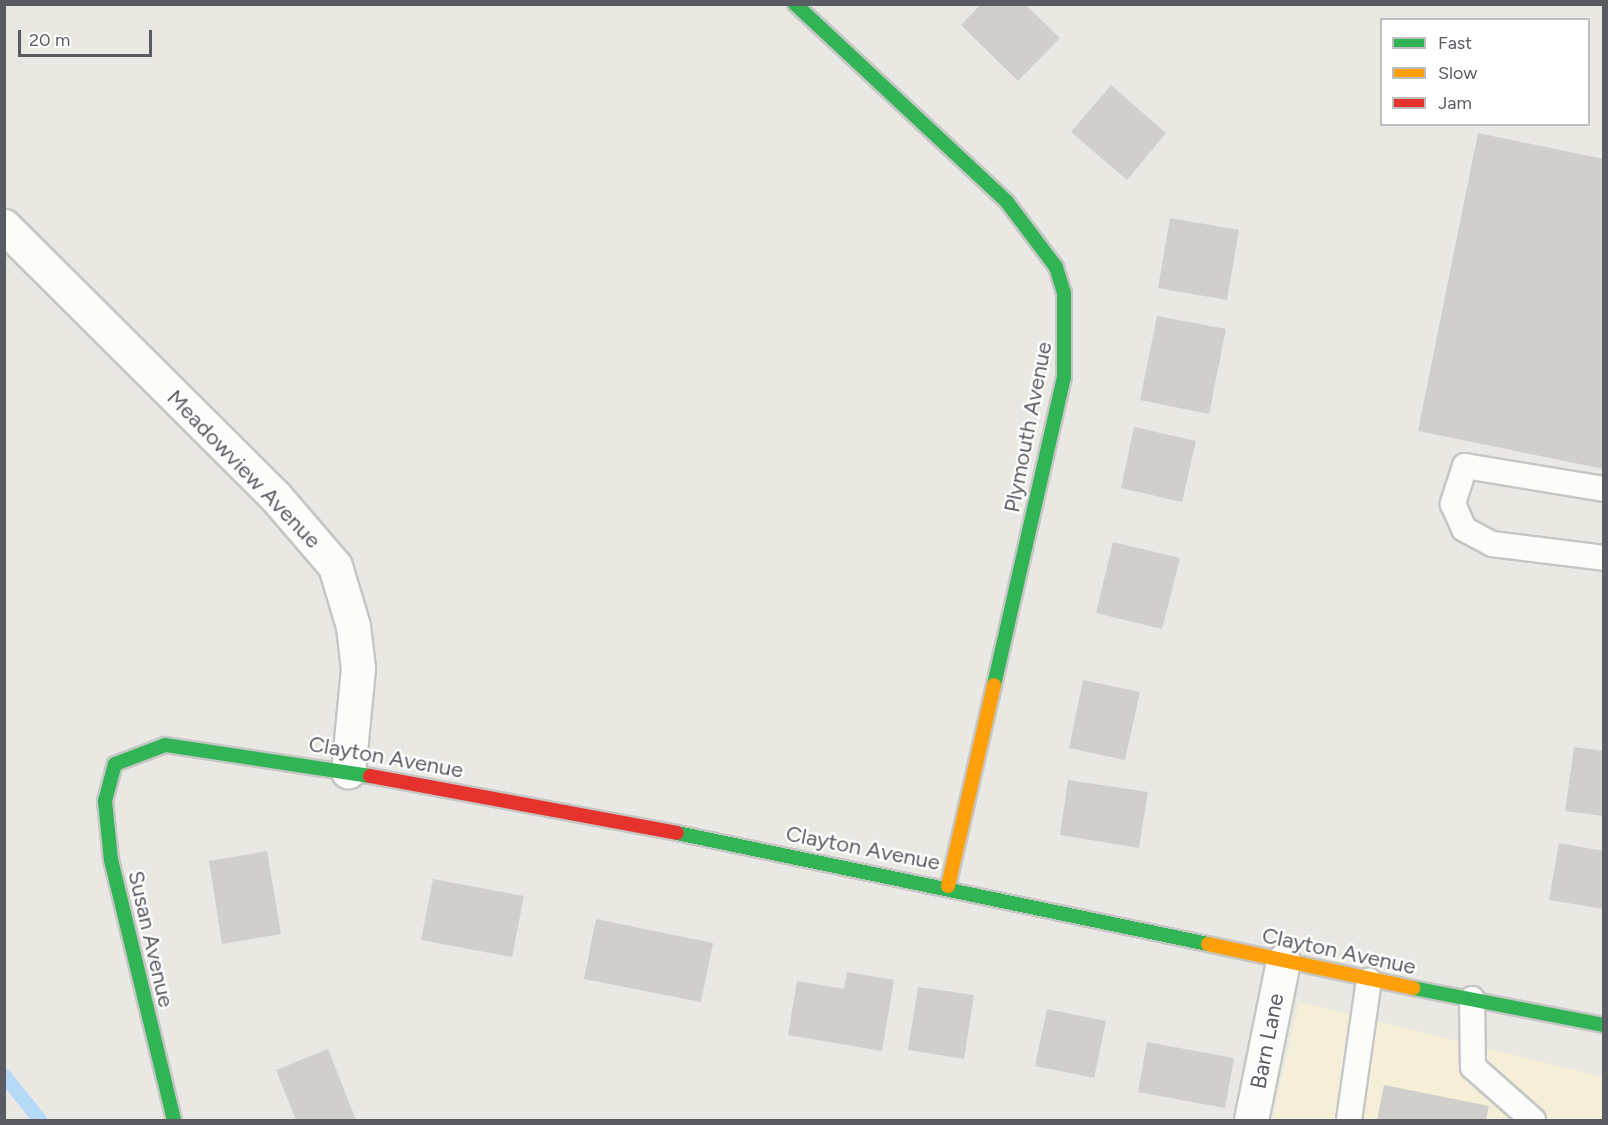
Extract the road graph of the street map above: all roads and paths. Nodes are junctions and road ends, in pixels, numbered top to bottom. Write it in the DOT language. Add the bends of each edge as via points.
graph roads {
  1 [pos="795,4"];
  2 [pos="4,226"];
  3 [pos="1604,489"];
  4 [pos="1604,558"];
  5 [pos="114,764"];
  6 [pos="348,772"];
  7 [pos="948,886"];
  8 [pos="1283,961"];
  9 [pos="1369,980"];
  10 [pos="1472,999"];
  11 [pos="1604,1025"];
  12 [pos="174,1120"];
  13 [pos="1251,1120"];
  14 [pos="1349,1120"];
  15 [pos="1533,1120"];
  1 -- 7 [label="street, Plymouth Avenue" via="1007,202 1056,267 1064,293 1068,327 1064,377"];
  2 -- 6 [label="street, Meadowview Avenue" via="275,496 335,566 353,626 358,668"];
  3 -- 4 [label="lane" via="1465,466 1453,504 1464,529 1492,544"];
  5 -- 6 [label="street, Clayton Avenue" via="165,745"];
  5 -- 12 [label="street, Susan Avenue" via="105,801 111,860"];
  6 -- 7 [label="street, Clayton Avenue"];
  7 -- 8 [label="street, Clayton Avenue"];
  8 -- 9 [label="street, Clayton Avenue"];
  8 -- 13 [label="street, Barn Lane"];
  9 -- 10 [label="street, Clayton Avenue"];
  9 -- 14 [label="lane"];
  10 -- 11 [label="street, Clayton Avenue"];
  10 -- 15 [label="lane" via="1473,1067"];
}
